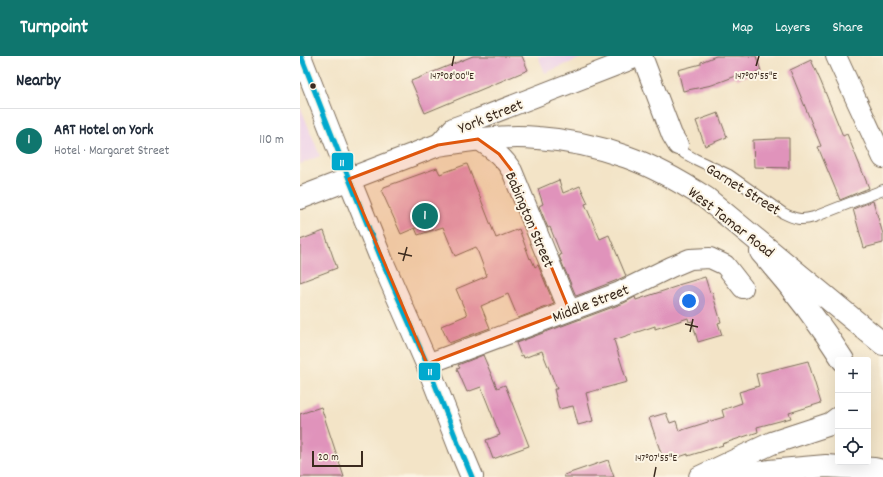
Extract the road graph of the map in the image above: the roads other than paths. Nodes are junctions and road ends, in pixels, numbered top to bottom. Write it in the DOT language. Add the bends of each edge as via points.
graph roads {
  1 [pos="301,56"];
  2 [pos="641,56"];
  3 [pos="836,56"];
  4 [pos="478,139"];
  5 [pos="438,145"];
  6 [pos="678,145"];
  7 [pos="883,158"];
  8 [pos="349,179"];
  9 [pos="883,190"];
  10 [pos="300,198"];
  11 [pos="729,217"];
  12 [pos="743,288"];
  13 [pos="569,310"];
  14 [pos="883,344"];
  15 [pos="841,357"];
  16 [pos="427,364"];
  17 [pos="835,420"];
  18 [pos="883,471"];
  19 [pos="472,477"];
  20 [pos="700,477"];
  21 [pos="732,477"];
  1 -- 8 [label="street"];
  2 -- 5 [label="street, York Street" via="453,128"];
  2 -- 6 [label="street, Garnet Street"];
  3 -- 7 [label="street"];
  4 -- 5 [label="main road, West Tamar Road"];
  4 -- 11 [label="main road, West Tamar Road" via="538,138 595,147 653,168 682,183"];
  4 -- 13 [label="street, Babington Street" via="499,154 512,171"];
  5 -- 8 [label="main road, York Street"];
  6 -- 9 [label="lane, Garnet Street" via="684,153 729,175 783,212 799,219 814,217"];
  8 -- 10 [label="main road, York Street"];
  8 -- 16 [label="main road"];
  11 -- 14 [label="main road, West Tamar Road"];
  11 -- 15 [label="main road" via="782,275"];
  12 -- 13 [label="street, Middle Street" via="725,265 710,258 690,259 620,292"];
  13 -- 16 [label="street, Middle Street"];
  16 -- 19 [label="main road"];
  17 -- 20 [label="main road" via="772,443"];
  18 -- 21 [label="main road" via="826,466"];
}
